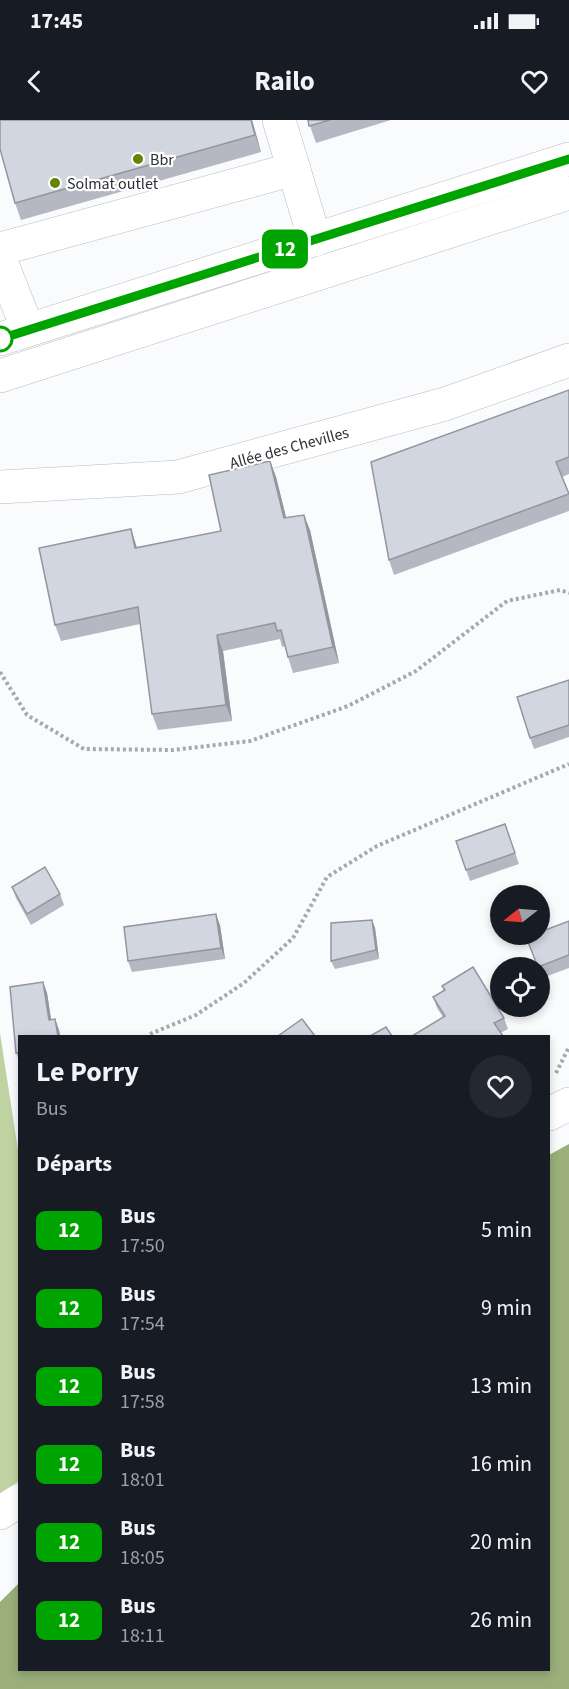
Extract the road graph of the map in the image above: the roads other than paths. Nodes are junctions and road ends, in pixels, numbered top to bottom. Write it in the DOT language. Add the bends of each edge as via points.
graph roads {
  1 [pos="279,120"];
  2 [pos="569,159"];
  3 [pos="294,169"];
  4 [pos="569,193"];
  5 [pos="315,240"];
  6 [pos="0,249"];
  7 [pos="0,260"];
  8 [pos="14,335"];
  9 [pos="569,360"];
  10 [pos="0,376"];
  11 [pos="0,487"];
  12 [pos="561,1090"];
  13 [pos="550,1112"];
  14 [pos="18,1501"];
  15 [pos="0,1513"];
  1 -- 3 [label="main road"];
  2 -- 5 [label="main road"];
  3 -- 5 [label="main road"];
  3 -- 6 [label="main road"];
  4 -- 10 [label="main road"];
  5 -- 8 [label="main road"];
  7 -- 8 [label="main road"];
  9 -- 11 [label="main road, Allée des Chevilles" via="445,404 178,477"];
  12 -- 13 [label="main road"];
  14 -- 15 [label="main road"];
}
